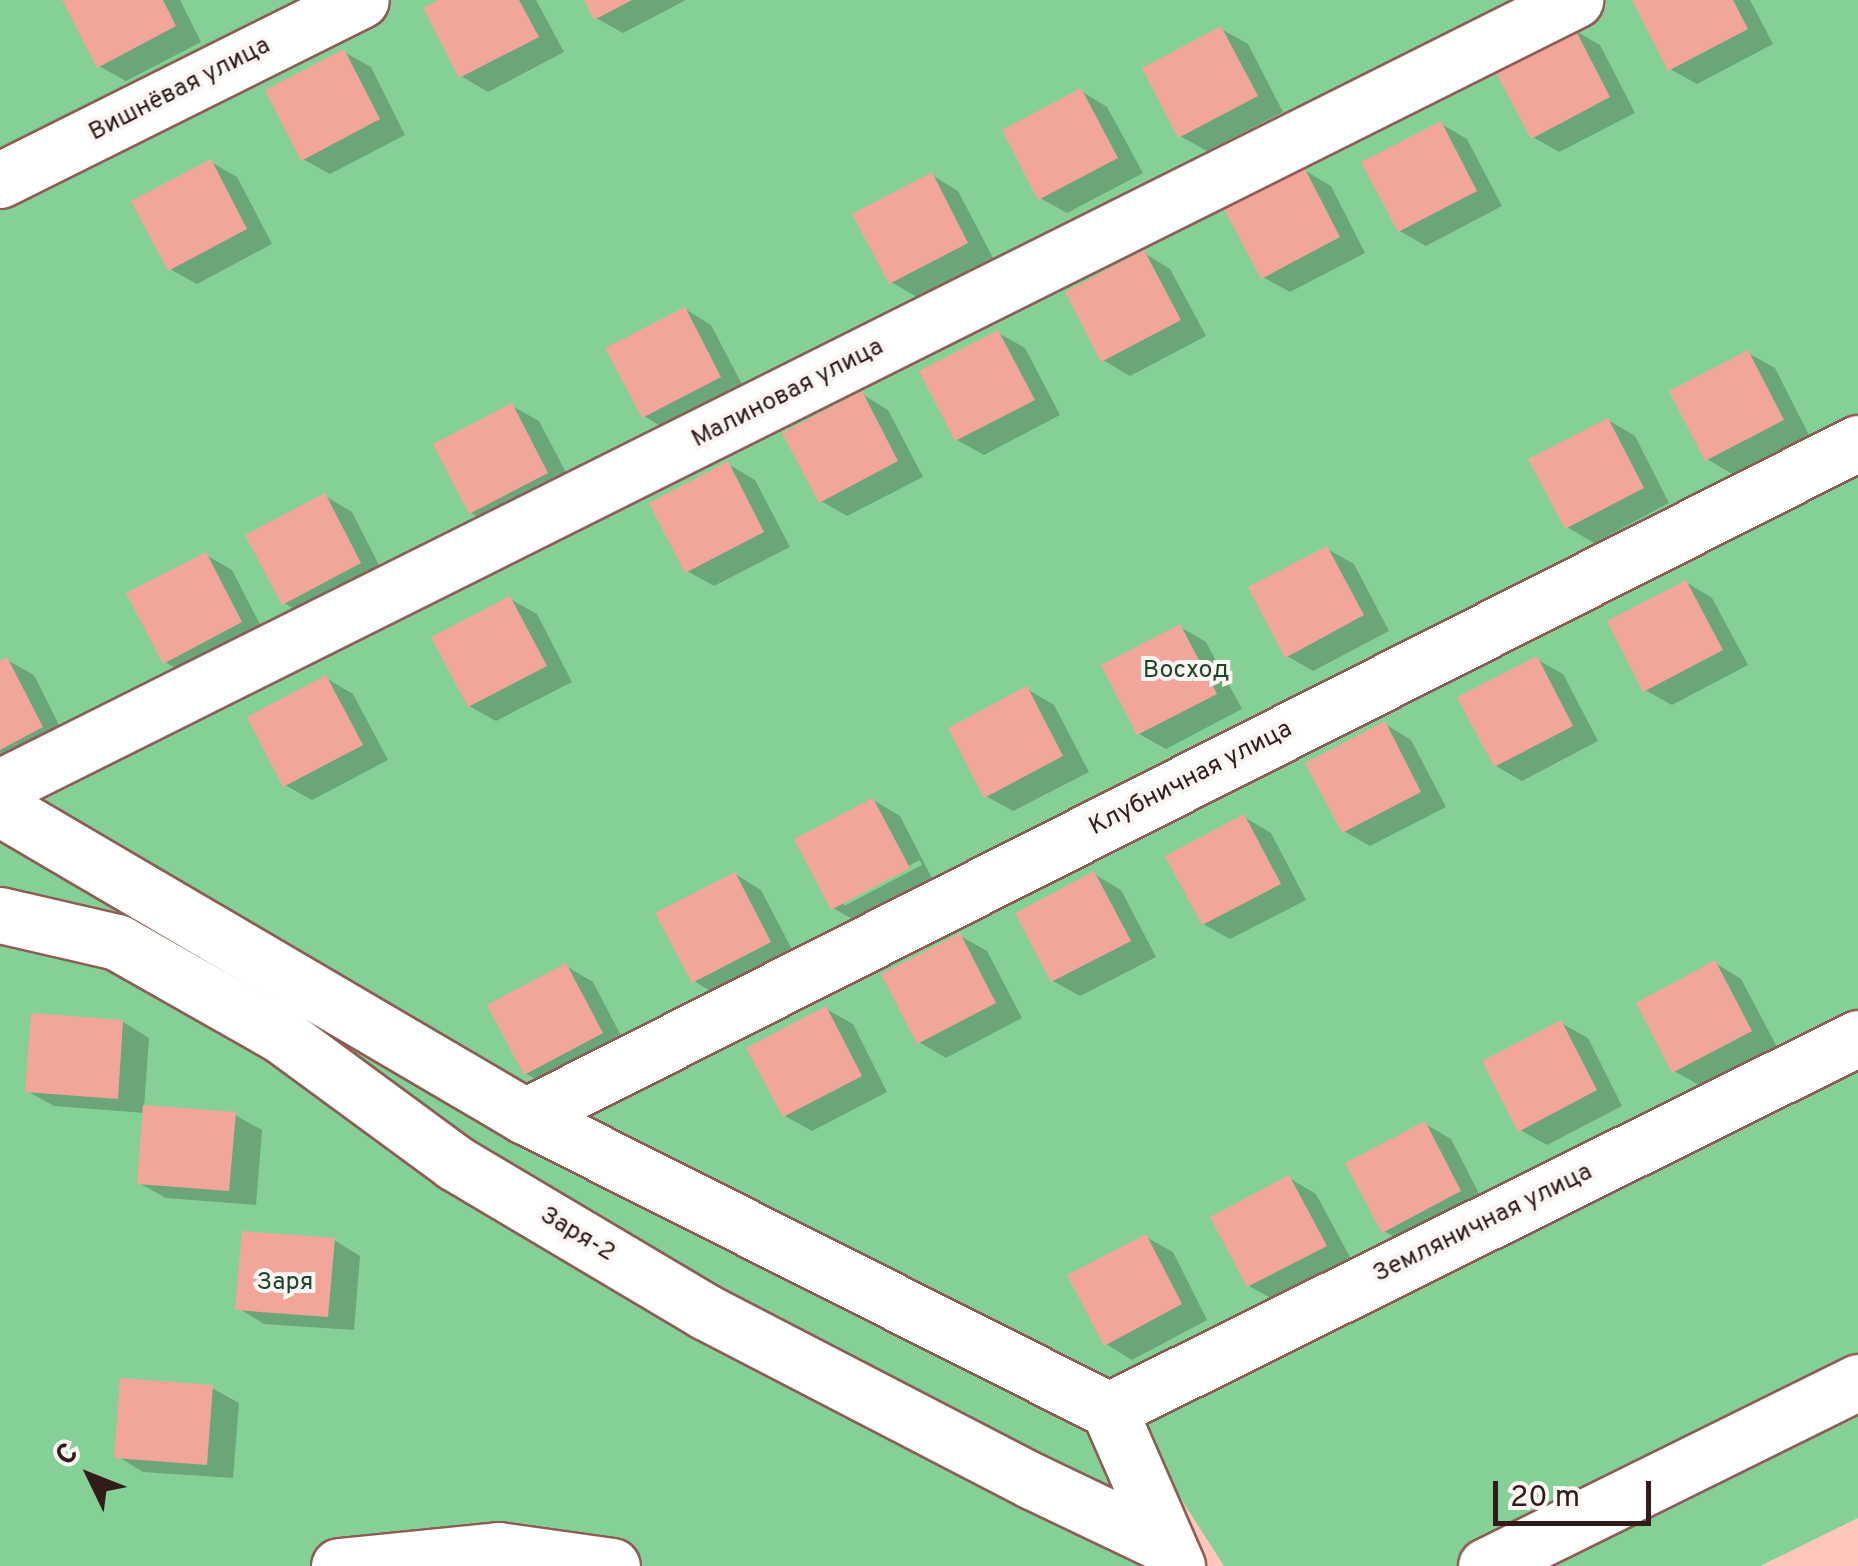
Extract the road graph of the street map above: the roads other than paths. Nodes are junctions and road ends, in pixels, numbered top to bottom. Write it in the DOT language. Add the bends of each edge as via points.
graph roads {
  1 [pos="361,0"];
  2 [pos="1575,0"];
  3 [pos="0,180"];
  4 [pos="1858,443"];
  5 [pos="0,787"];
  6 [pos="0,808"];
  7 [pos="0,915"];
  8 [pos="1858,1038"];
  9 [pos="525,1116"];
  10 [pos="1858,1382"];
  11 [pos="1108,1410"];
  12 [pos="1171,1556"];
  13 [pos="492,1558"];
  14 [pos="339,1566"];
  15 [pos="612,1566"];
  16 [pos="1486,1566"];
  1 -- 3 [label="street, Вишнёвая улица"];
  2 -- 5 [label="street, Малиновая улица"];
  4 -- 9 [label="street, Клубничная улица"];
  6 -- 9 [label="street"];
  7 -- 12 [label="street, Заря-2" via="118,942 281,1035 455,1163 706,1312"];
  8 -- 11 [label="street, Земляничная улица"];
  9 -- 11 [label="street"];
  10 -- 16 [label="street"];
  11 -- 12 [label="street"];
  13 -- 14 [label="street"];
  13 -- 15 [label="street"];
}
